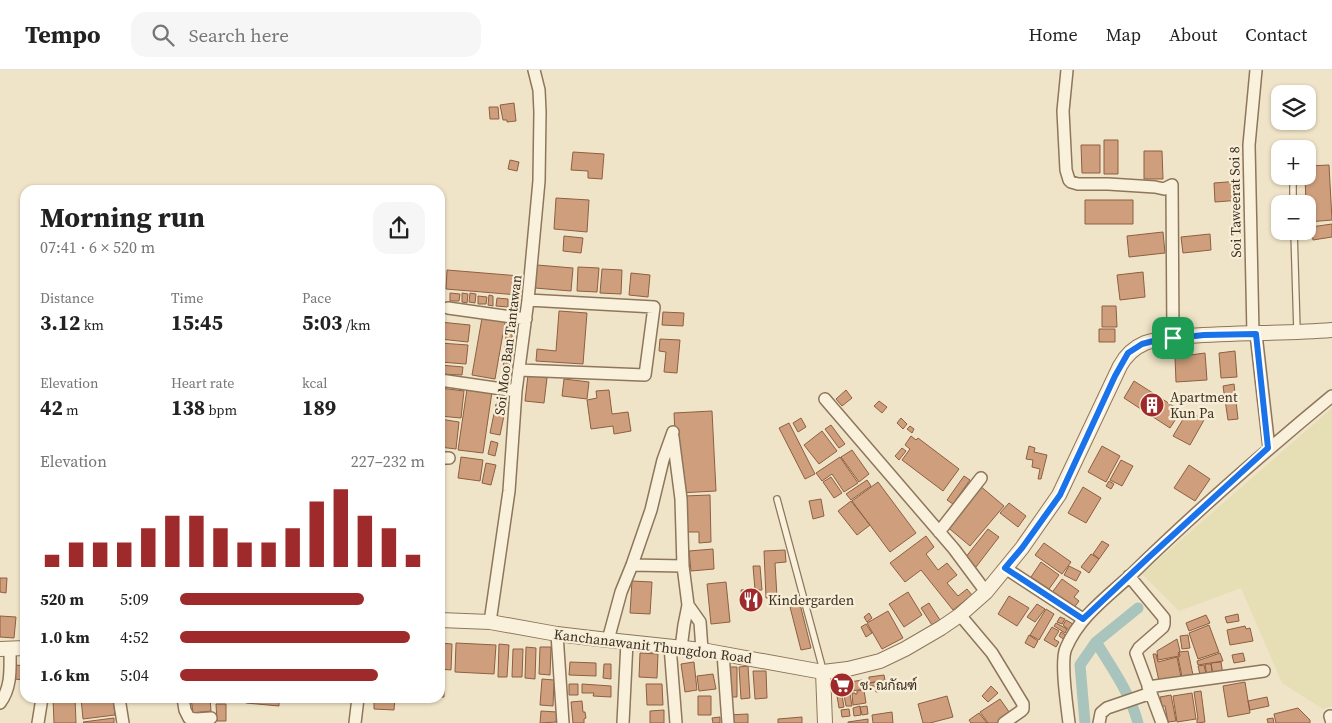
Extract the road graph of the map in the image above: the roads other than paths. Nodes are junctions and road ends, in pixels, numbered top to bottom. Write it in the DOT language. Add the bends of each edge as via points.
graph roads {
  1 [pos="534,70"];
  2 [pos="1067,70"];
  3 [pos="1256,70"];
  4 [pos="1294,240"];
  5 [pos="528,300"];
  6 [pos="448,308"];
  7 [pos="526,319"];
  8 [pos="1332,330"];
  9 [pos="1297,333"];
  10 [pos="1254,334"];
  11 [pos="1173,338"];
  12 [pos="518,370"];
  13 [pos="445,381"];
  14 [pos="516,391"];
  15 [pos="1332,396"];
  16 [pos="825,399"];
  17 [pos="1268,448"];
  18 [pos="981,478"];
  19 [pos="777,499"];
  20 [pos="939,532"];
  21 [pos="632,565"];
  22 [pos="683,566"];
  23 [pos="1005,568"];
  24 [pos="1129,576"];
  25 [pos="986,592"];
  26 [pos="688,605"];
  27 [pos="960,615"];
  28 [pos="1083,619"];
  29 [pos="445,620"];
  30 [pos="490,622"];
  31 [pos="557,634"];
  32 [pos="608,640"];
  33 [pos="627,642"];
  34 [pos="676,647"];
  35 [pos="20,648"];
  36 [pos="5,649"];
  37 [pos="702,650"];
  38 [pos="722,653"];
  39 [pos="1264,671"];
  40 [pos="823,672"];
  41 [pos="1149,690"];
  42 [pos="0,703"];
  43 [pos="41,703"];
  44 [pos="120,703"];
  45 [pos="184,703"];
  46 [pos="357,703"];
  47 [pos="211,718"];
  48 [pos="38,723"];
  49 [pos="122,723"];
  50 [pos="355,723"];
  51 [pos="563,723"];
  52 [pos="623,723"];
  53 [pos="676,723"];
  54 [pos="728,723"];
  55 [pos="825,723"];
  56 [pos="1004,723"];
  57 [pos="1069,723"];
  58 [pos="1099,723"];
  59 [pos="1162,723"];
  1 -- 5 [label="street, Soi Moo Ban Tantawan" via="539,90 540,166"];
  2 -- 11 [label="street" via="1063,111 1069,180 1078,184 1164,188 1172,185"];
  3 -- 10 [label="street, Soi Taweerat Soi 8" via="1249,146"];
  4 -- 9 [label="lane"];
  5 -- 7 [label="street, Soi Moo Ban Tantawan"];
  5 -- 12 [label="street" via="654,307 645,375"];
  6 -- 7 [label="street"];
  7 -- 12 [label="street, Soi Moo Ban Tantawan"];
  8 -- 9 [label="street, Kanchanawanit Thungdon Road"];
  9 -- 10 [label="street, Kanchanawanit Thungdon Road"];
  10 -- 11 [label="street, Kanchanawanit Thungdon Road"];
  10 -- 17 [label="street, Soi Taweerat Soi 8"];
  11 -- 23 [label="street, Kanchanawanit Thungdon Road" via="1142,344 1125,358 1060,495"];
  12 -- 14 [label="street, Soi Moo Ban Tantawan"];
  13 -- 14 [label="street"];
  14 -- 30 [label="street, Soi Moo Ban Tantawan" via="509,491"];
  15 -- 17 [label="street"];
  16 -- 20 [label="street"];
  17 -- 24 [label="street"];
  18 -- 20 [label="street"];
  19 -- 40 [label="lane"];
  20 -- 25 [label="street"];
  21 -- 22 [label="street"];
  21 -- 22 [label="street" via="673,432 681,499"];
  21 -- 32 [label="street"];
  22 -- 26 [label="street"];
  23 -- 25 [label="street, Kanchanawanit Thungdon Road"];
  23 -- 28 [label="street"];
  24 -- 28 [label="street"];
  24 -- 41 [label="street" via="1164,618 1163,627 1136,653"];
  25 -- 27 [label="street, Kanchanawanit Thungdon Road"];
  26 -- 34 [label="street"];
  26 -- 37 [label="street" via="700,622"];
  27 -- 40 [label="street, Kanchanawanit Thungdon Road" via="880,661"];
  27 -- 56 [label="street" via="992,653 1023,704 1021,711"];
  28 -- 57 [label="street" via="1064,654"];
  29 -- 30 [label="street, Kanchanawanit Thungdon Road"];
  30 -- 31 [label="street, Kanchanawanit Thungdon Road"];
  31 -- 32 [label="street, Kanchanawanit Thungdon Road"];
  31 -- 51 [label="street"];
  32 -- 33 [label="street, Kanchanawanit Thungdon Road"];
  33 -- 34 [label="street, Kanchanawanit Thungdon Road"];
  33 -- 52 [label="street"];
  34 -- 37 [label="street, Kanchanawanit Thungdon Road"];
  34 -- 53 [label="street"];
  35 -- 36 [label="street"];
  36 -- 42 [label="street" via="9,685"];
  37 -- 38 [label="street, Kanchanawanit Thungdon Road"];
  38 -- 40 [label="street, Kanchanawanit Thungdon Road"];
  38 -- 54 [label="street"];
  39 -- 41 [label="street"];
  40 -- 55 [label="street"];
  41 -- 58 [label="street" via="1107,708"];
  41 -- 59 [label="street"];
  43 -- 48 [label="street"];
  44 -- 49 [label="street"];
  45 -- 47 [label="street" via="189,718"];
  46 -- 50 [label="street"];
}
